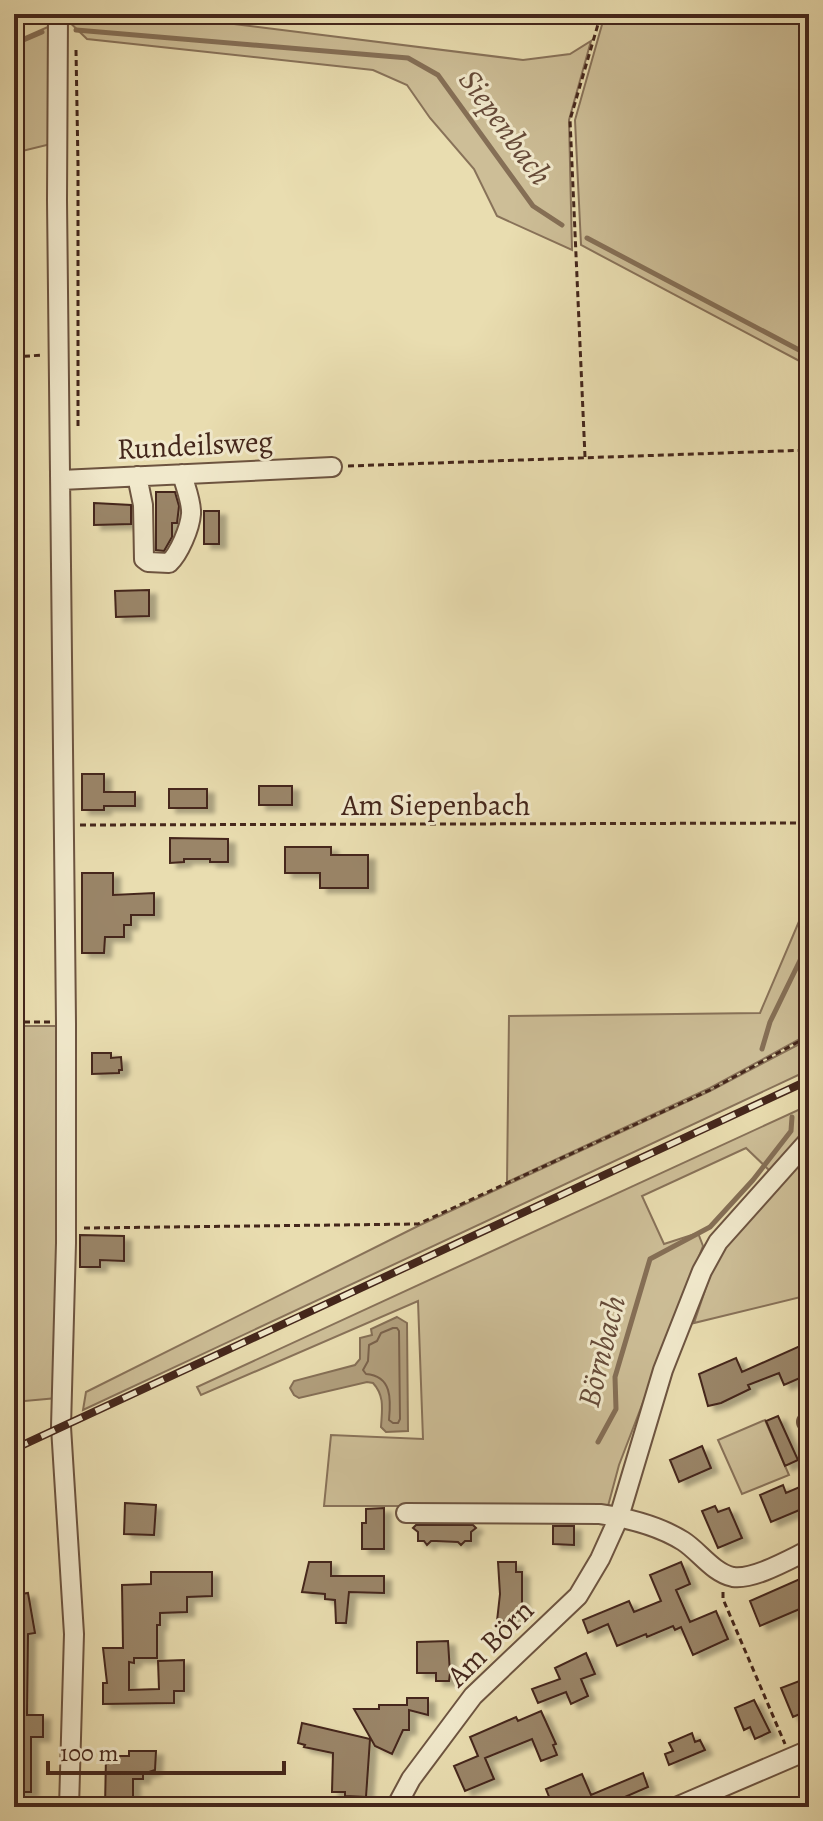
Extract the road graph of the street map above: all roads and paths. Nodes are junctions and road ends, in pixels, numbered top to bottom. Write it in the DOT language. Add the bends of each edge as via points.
graph roads {
  1 [pos="58,14"];
  2 [pos="601,14"];
  3 [pos="75,43"];
  4 [pos="59,354"];
  5 [pos="14,357"];
  6 [pos="78,441"];
  7 [pos="809,450"];
  8 [pos="585,457"];
  9 [pos="332,467"];
  10 [pos="61,480"];
  11 [pos="183,480"];
  12 [pos="138,482"];
  13 [pos="809,823"];
  14 [pos="64,826"];
  15 [pos="14,1022"];
  16 [pos="66,1023"];
  17 [pos="809,1036"];
  18 [pos="809,1140"];
  19 [pos="66,1228"];
  20 [pos="406,1513"];
  21 [pos="619,1517"];
  22 [pos="809,1550"];
  23 [pos="722,1573"];
  24 [pos="809,1750"];
  25 [pos="791,1758"];
  26 [pos="69,1807"];
  27 [pos="396,1807"];
  28 [pos="676,1807"];
  1 -- 4 [label="street"];
  2 -- 8 [label="path" via="570,120"];
  3 -- 6 [label="path"];
  4 -- 5 [label="path"];
  4 -- 10 [label="street"];
  7 -- 8 [label="path"];
  8 -- 9 [label="path"];
  9 -- 11 [label="street, Rundeilsweg"];
  10 -- 12 [label="street, Rundeilsweg"];
  10 -- 14 [label="street"];
  11 -- 12 [label="street, Rundeilsweg"];
  11 -- 12 [label="street" via="191,513 169,563 144,559"];
  13 -- 14 [label="path, Am Siepenbach"];
  14 -- 16 [label="street"];
  15 -- 16 [label="path"];
  16 -- 19 [label="street"];
  17 -- 19 [label="path" via="710,1090 418,1224"];
  18 -- 21 [label="street, Am Börn" via="718,1242 702,1271 663,1370"];
  19 -- 26 [label="street" via="61,1427 74,1634"];
  20 -- 21 [label="street"];
  21 -- 23 [label="street" via="684,1541"];
  21 -- 27 [label="street, Am Börn" via="578,1596 473,1696"];
  22 -- 23 [label="street" via="743,1577"];
  23 -- 25 [label="path" via="723,1599"];
  24 -- 25 [label="street"];
  25 -- 28 [label="street"];
}
